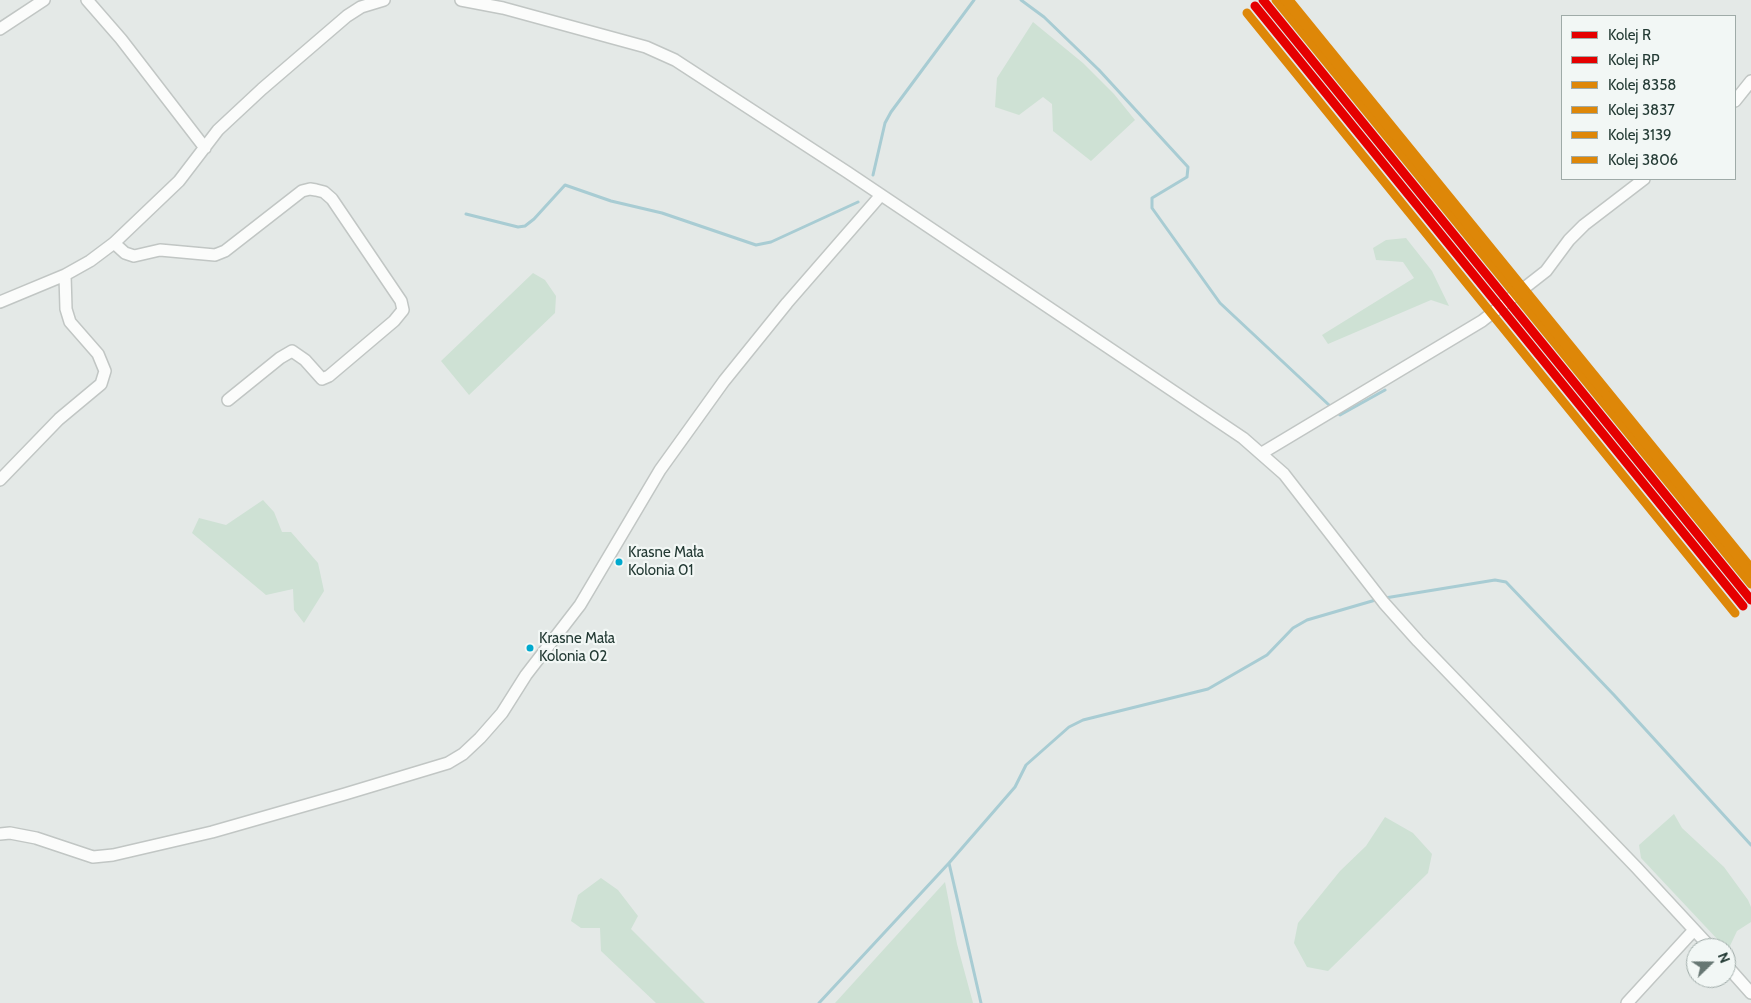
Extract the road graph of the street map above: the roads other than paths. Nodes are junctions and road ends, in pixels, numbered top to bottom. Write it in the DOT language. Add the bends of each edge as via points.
graph roads {
  1 [pos="44,0"];
  2 [pos="87,0"];
  3 [pos="384,0"];
  4 [pos="461,0"];
  5 [pos="0,29"];
  6 [pos="1751,81"];
  7 [pos="1736,100"];
  8 [pos="205,148"];
  9 [pos="1643,180"];
  10 [pos="881,195"];
  11 [pos="114,243"];
  12 [pos="65,275"];
  13 [pos="0,302"];
  14 [pos="228,400"];
  15 [pos="1262,453"];
  16 [pos="0,480"];
  17 [pos="0,834"];
  18 [pos="1694,930"];
  19 [pos="1702,938"];
  20 [pos="1736,976"];
  21 [pos="1751,993"];
  22 [pos="1627,1003"];
  1 -- 5 [label="street"];
  2 -- 8 [label="street"];
  3 -- 8 [label="street" via="361,7 307,49 218,130"];
  4 -- 10 [label="street" via="646,47 676,60"];
  6 -- 7 [label="street"];
  8 -- 11 [label="street" via="179,181"];
  9 -- 15 [label="street" via="1584,225 1546,271 1482,321"];
  10 -- 15 [label="street"];
  10 -- 17 [label="street" via="724,381 660,470 580,606 526,675 502,713 463,754 448,763 352,792 113,855 93,857 36,838"];
  11 -- 12 [label="street"];
  11 -- 14 [label="street" via="134,256 160,250 215,255 225,251 302,191 324,192 332,199 401,301 403,310 329,376 322,379 292,351"];
  12 -- 13 [label="street"];
  12 -- 16 [label="street" via="66,309 70,322 98,354 105,371 101,384 59,419"];
  15 -- 18 [label="street" via="1284,474 1381,600"];
  18 -- 19 [label="street"];
  18 -- 22 [label="street"];
  20 -- 21 [label="street"];
}
